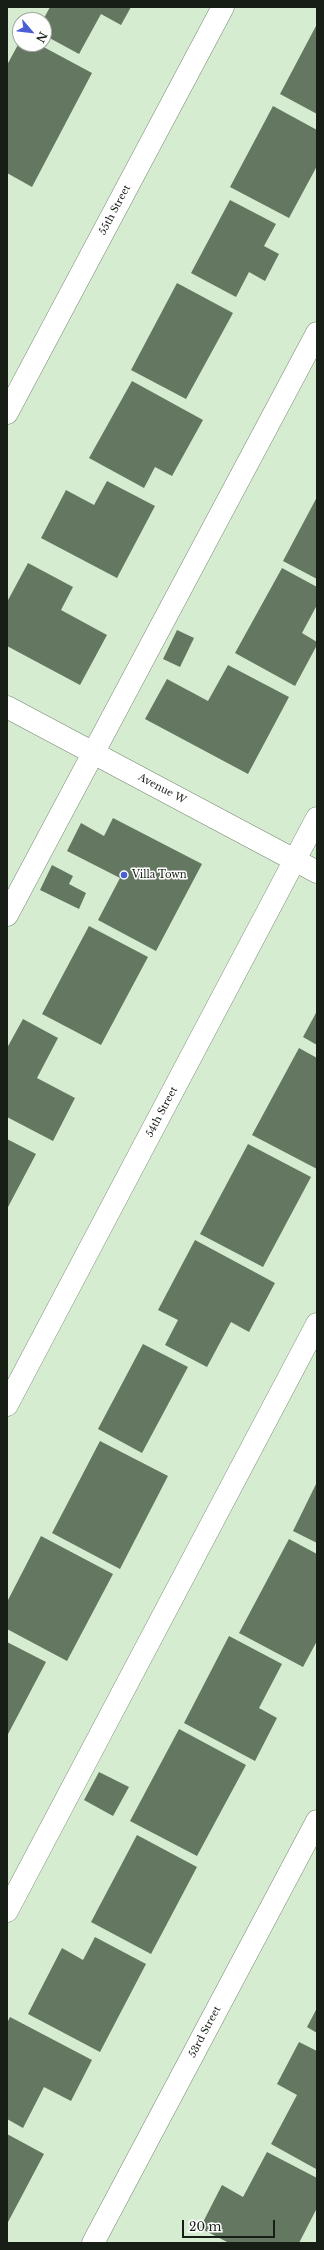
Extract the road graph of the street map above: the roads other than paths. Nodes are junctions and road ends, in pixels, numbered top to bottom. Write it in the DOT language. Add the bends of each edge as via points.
graph roads {
  1 [pos="223,7"];
  2 [pos="317,332"];
  3 [pos="7,413"];
  4 [pos="7,707"];
  5 [pos="93,753"];
  6 [pos="317,818"];
  7 [pos="295,860"];
  8 [pos="317,872"];
  9 [pos="7,915"];
  10 [pos="317,1324"];
  11 [pos="7,1405"];
  12 [pos="317,1821"];
  13 [pos="7,1911"];
  14 [pos="93,2243"];
  1 -- 3 [label="street, 55th Street"];
  2 -- 5 [label="street"];
  4 -- 5 [label="street, Avenue W"];
  5 -- 7 [label="street, Avenue W"];
  5 -- 9 [label="street"];
  6 -- 7 [label="street, 54th Street"];
  7 -- 8 [label="street, Avenue W"];
  7 -- 11 [label="street, 54th Street"];
  10 -- 13 [label="street"];
  12 -- 14 [label="street, 53rd Street"];
}
